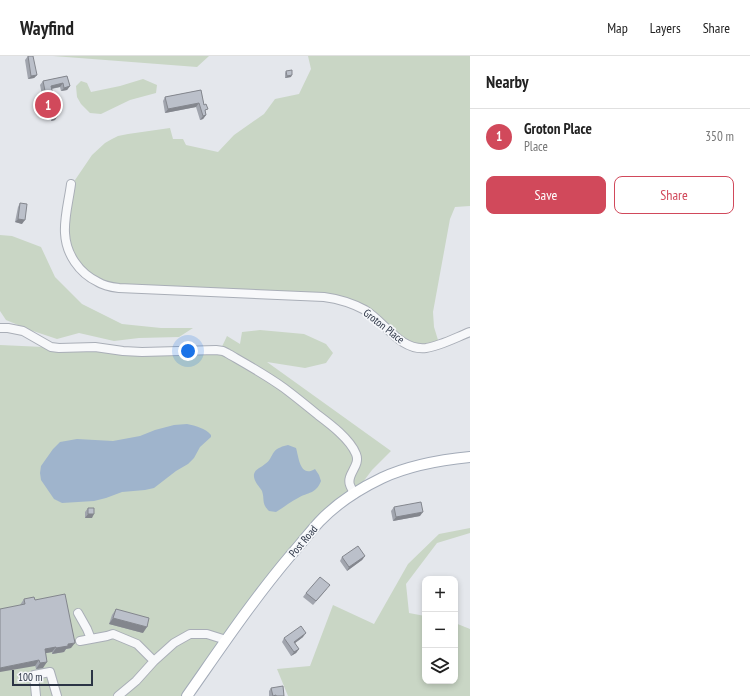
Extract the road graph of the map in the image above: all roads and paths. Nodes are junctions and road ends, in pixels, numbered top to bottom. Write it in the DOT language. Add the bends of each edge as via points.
graph roads {
  1 [pos="72,184"];
  2 [pos="0,328"];
  3 [pos="470,332"];
  4 [pos="470,457"];
  5 [pos="354,494"];
  6 [pos="78,613"];
  7 [pos="91,639"];
  8 [pos="226,640"];
  9 [pos="80,641"];
  10 [pos="154,661"];
  11 [pos="36,696"];
  12 [pos="57,696"];
  13 [pos="118,696"];
  14 [pos="187,696"];
  1 -- 3 [label="street, Groton Place" via="65,224 67,248 81,270 106,286 338,299 365,310 409,346 417,348 434,346"];
  2 -- 5 [label="street" via="23,331 51,347 59,348 95,347 142,352 223,351 283,388 344,437 356,455 357,463 350,479"];
  4 -- 5 [label="main road, Post Road" via="410,468 381,479"];
  5 -- 8 [label="main road, Post Road" via="336,506 315,526 270,579"];
  6 -- 7 [label="street"];
  7 -- 9 [label="street"];
  7 -- 10 [label="street" via="113,634 137,644"];
  8 -- 10 [label="street" via="207,634 190,634 174,643"];
  8 -- 14 [label="main road, Post Road"];
  10 -- 13 [label="street"];
  11 -- 12 [label="street" via="34,675 50,672"];
}
